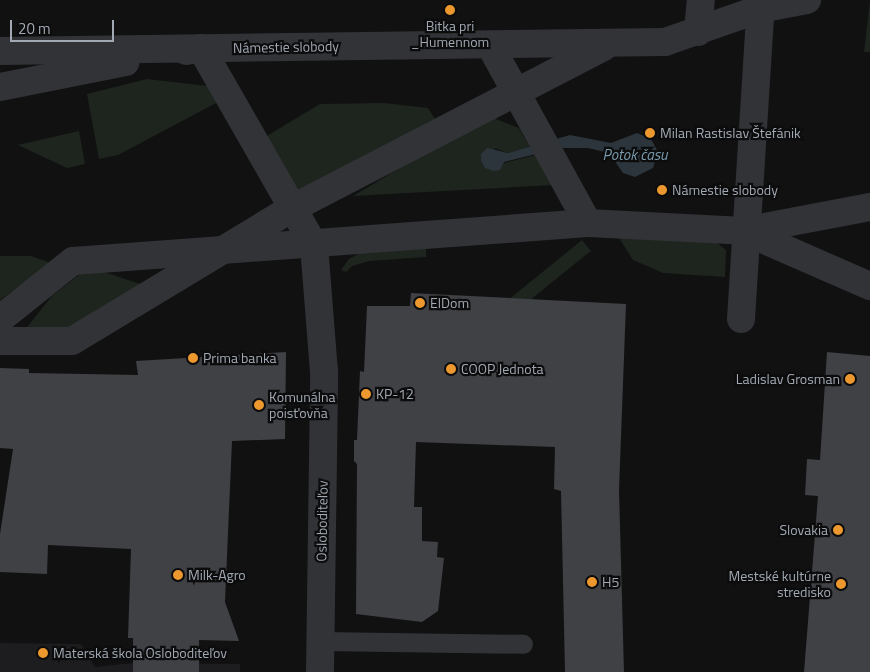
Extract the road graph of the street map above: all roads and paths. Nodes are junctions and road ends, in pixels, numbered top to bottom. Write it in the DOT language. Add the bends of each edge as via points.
graph roads {
  1 [pos="700,0"];
  2 [pos="807,0"];
  3 [pos="761,4"];
  4 [pos="698,32"];
  5 [pos="610,44"];
  6 [pos="490,45"];
  7 [pos="201,48"];
  8 [pos="0,51"];
  9 [pos="0,87"];
  10 [pos="516,92"];
  11 [pos="870,207"];
  12 [pos="292,209"];
  13 [pos="588,223"];
  14 [pos="744,231"];
  15 [pos="314,245"];
  16 [pos="222,251"];
  17 [pos="870,286"];
  18 [pos="0,319"];
  19 [pos="741,319"];
  20 [pos="0,341"];
  21 [pos="320,641"];
  22 [pos="523,644"];
  23 [pos="320,672"];
  1 -- 4 [label="street"];
  2 -- 3 [label="street, Námestie slobody"];
  3 -- 4 [label="street, Námestie slobody"];
  3 -- 14 [label="street"];
  4 -- 5 [label="street, Námestie slobody" via="665,42"];
  5 -- 6 [label="street, Námestie slobody"];
  5 -- 10 [label="street, Námestie slobody"];
  6 -- 7 [label="street, Námestie slobody"];
  6 -- 10 [label="street"];
  7 -- 8 [label="street, Námestie slobody"];
  7 -- 9 [label="street, Námestie slobody"];
  7 -- 12 [label="street"];
  10 -- 12 [label="street, Námestie slobody"];
  10 -- 13 [label="street"];
  11 -- 14 [label="street, Námestie slobody"];
  12 -- 15 [label="street"];
  12 -- 16 [label="street, Námestie slobody"];
  13 -- 14 [label="street, Námestie slobody"];
  13 -- 15 [label="street, Námestie slobody"];
  14 -- 17 [label="street, Námestie slobody"];
  14 -- 19 [label="street"];
  15 -- 16 [label="street, Námestie slobody"];
  15 -- 21 [label="street, Osloboditeľov" via="324,371"];
  16 -- 18 [label="street, Námestie slobody" via="73,261"];
  16 -- 20 [label="street, Námestie slobody" via="72,342"];
  21 -- 22 [label="lane"];
  21 -- 23 [label="street, Osloboditeľov"];
}
